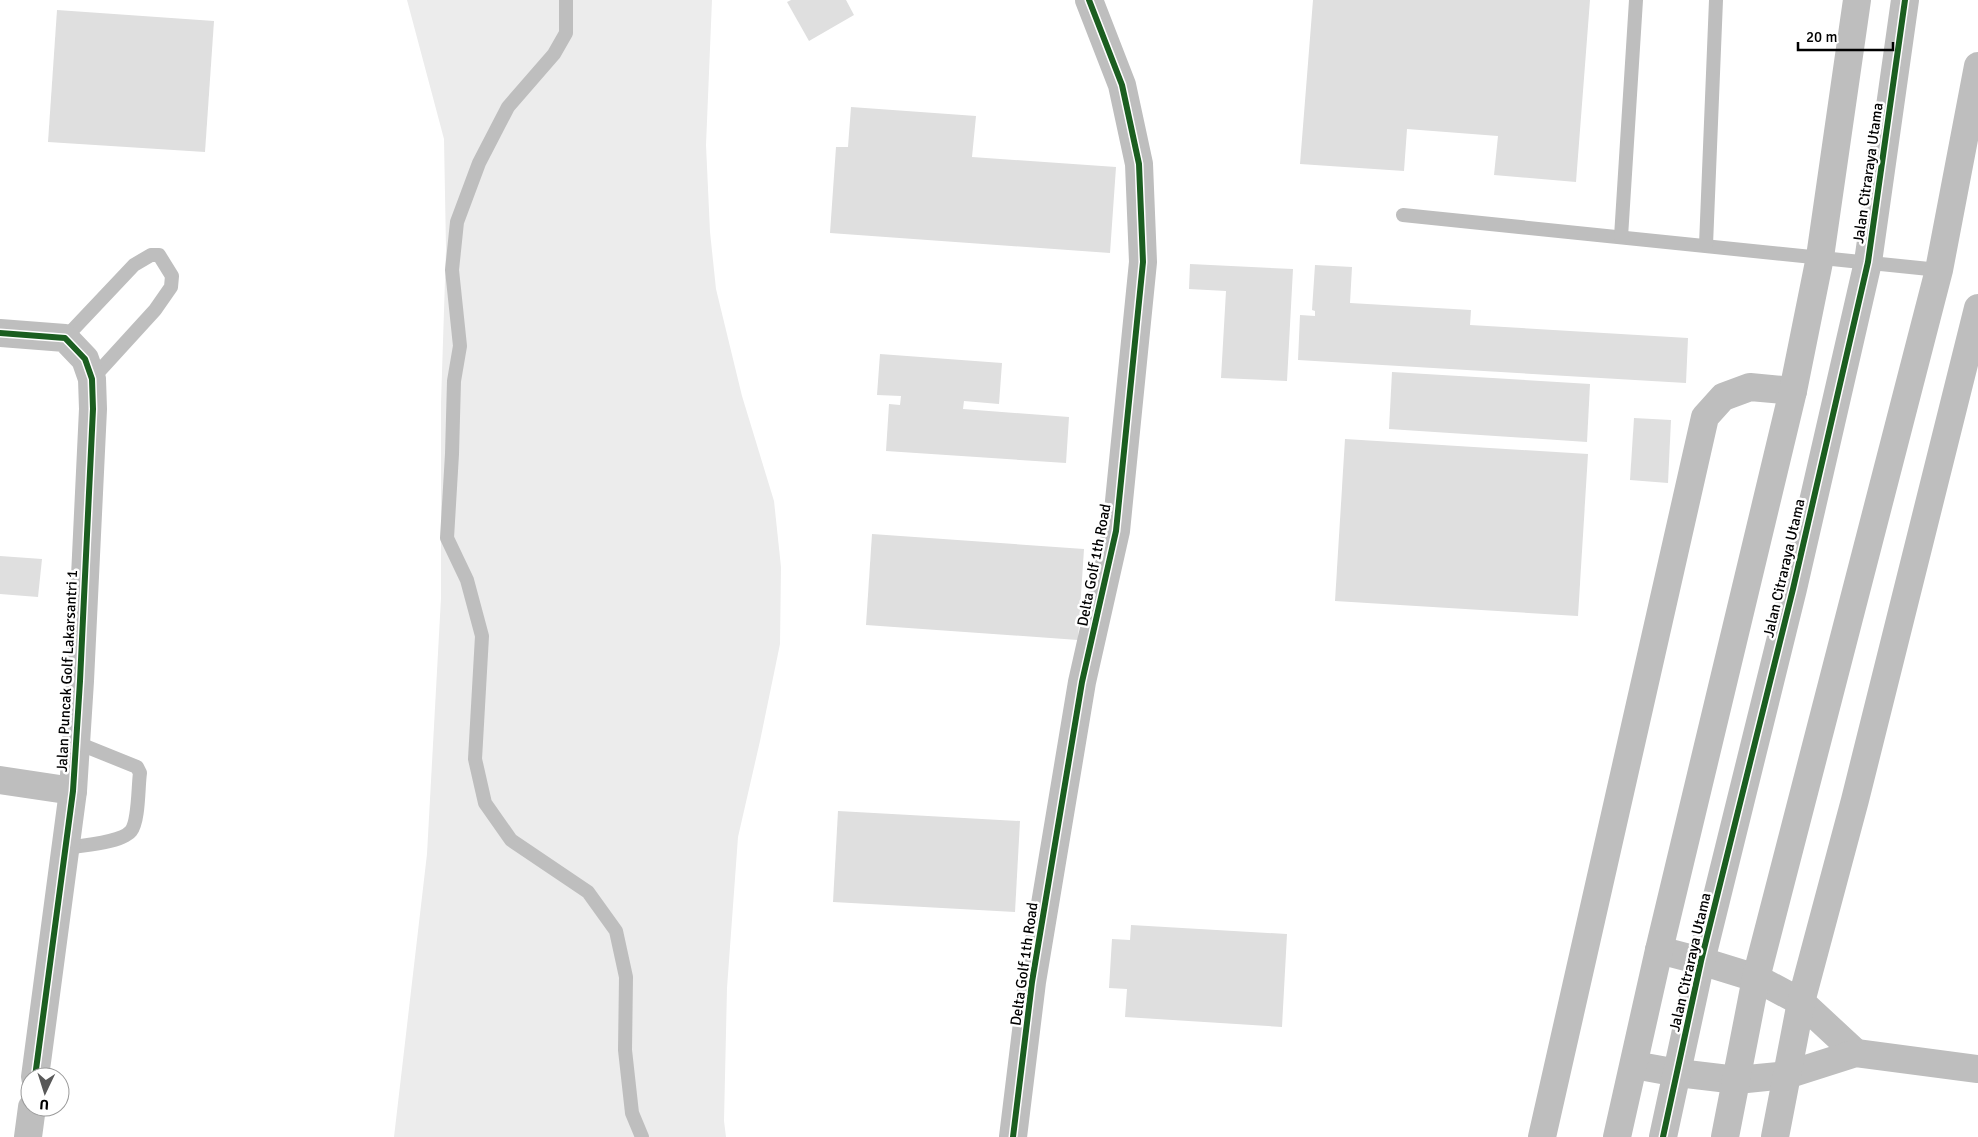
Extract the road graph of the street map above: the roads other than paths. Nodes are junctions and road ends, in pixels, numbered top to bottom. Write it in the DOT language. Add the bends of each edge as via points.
graph roads {
  1 [pos="566,0"];
  2 [pos="1089,0"];
  3 [pos="1636,0"];
  4 [pos="1716,0"];
  5 [pos="1857,0"];
  6 [pos="1904,0"];
  7 [pos="1978,66"];
  8 [pos="1403,215"];
  9 [pos="1622,237"];
  10 [pos="1706,246"];
  11 [pos="1820,257"];
  12 [pos="1868,262"];
  13 [pos="1939,270"];
  14 [pos="1978,308"];
  15 [pos="0,333"];
  16 [pos="65,338"];
  17 [pos="92,379"];
  18 [pos="1793,391"];
  19 [pos="75,742"];
  20 [pos="0,780"];
  21 [pos="73,791"];
  22 [pos="64,848"];
  23 [pos="1659,950"];
  24 [pos="1701,961"];
  25 [pos="1756,978"];
  26 [pos="1801,1002"];
  27 [pos="1856,1053"];
  28 [pos="1634,1065"];
  29 [pos="37,1067"];
  30 [pos="1978,1069"];
  31 [pos="1678,1073"];
  32 [pos="1787,1075"];
  33 [pos="1737,1080"];
  34 [pos="31,1117"];
  35 [pos="28,1137"];
  36 [pos="642,1137"];
  37 [pos="1013,1137"];
  38 [pos="1542,1137"];
  39 [pos="1617,1137"];
  40 [pos="1664,1137"];
  41 [pos="1725,1137"];
  42 [pos="1775,1137"];
  1 -- 36 [label="lane" via="566,33 554,54 508,107 479,163 457,222 452,270 460,346 454,381 447,538 467,580 482,636 475,759 485,803 511,840 588,892 616,931 626,977 625,1050 632,1113"];
  2 -- 37 [label="street, Delta Golf 1th Road" via="1122,85 1140,164 1143,262 1116,531 1082,682 1032,982"];
  3 -- 9 [label="lane"];
  4 -- 10 [label="lane"];
  5 -- 11 [label="street"];
  6 -- 12 [label="street, Jalan Citraraya Utama"];
  7 -- 13 [label="street"];
  8 -- 9 [label="lane"];
  9 -- 10 [label="lane"];
  10 -- 11 [label="lane"];
  11 -- 12 [label="lane"];
  11 -- 18 [label="street"];
  12 -- 13 [label="lane"];
  12 -- 24 [label="street, Jalan Citraraya Utama" via="1793,589"];
  13 -- 25 [label="street"];
  14 -- 26 [label="street" via="1865,762"];
  15 -- 16 [label="street"];
  16 -- 17 [label="street, Jalan Puncak Golf Lakarsantri 1" via="85,359"];
  16 -- 17 [label="lane" via="134,264 151,255 159,255 172,276 172,287"];
  17 -- 19 [label="street, Jalan Puncak Golf Lakarsantri 1"];
  18 -- 23 [label="street"];
  18 -- 38 [label="street" via="1750,387 1723,397 1705,417"];
  19 -- 21 [label="street, Jalan Puncak Golf Lakarsantri 1"];
  19 -- 22 [label="lane" via="137,767 140,773 131,830 120,838"];
  20 -- 21 [label="street"];
  21 -- 22 [label="street, Jalan Puncak Golf Lakarsantri 1"];
  22 -- 29 [label="street, Jalan Puncak Golf Lakarsantri 1"];
  23 -- 24 [label="street"];
  23 -- 28 [label="street"];
  24 -- 25 [label="street"];
  24 -- 31 [label="street, Jalan Citraraya Utama"];
  25 -- 26 [label="street"];
  25 -- 33 [label="street"];
  26 -- 27 [label="street"];
  26 -- 32 [label="street"];
  27 -- 30 [label="street"];
  27 -- 32 [label="street"];
  28 -- 31 [label="street"];
  28 -- 39 [label="street"];
  31 -- 33 [label="street"];
  31 -- 40 [label="street, Jalan Citraraya Utama"];
  32 -- 33 [label="street"];
  32 -- 42 [label="street"];
  33 -- 41 [label="street"];
  34 -- 35 [label="street"];
}
